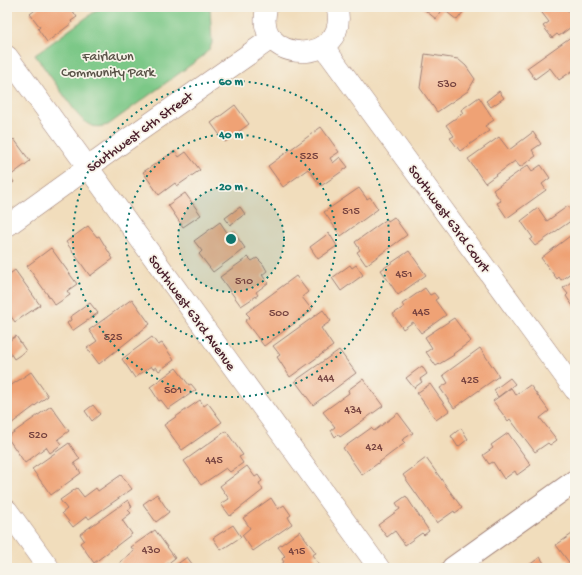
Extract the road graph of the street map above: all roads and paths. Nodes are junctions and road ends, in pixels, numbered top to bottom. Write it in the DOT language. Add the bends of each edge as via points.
graph roads {
  1 [pos="266,7"];
  2 [pos="337,7"];
  3 [pos="272,38"];
  4 [pos="323,46"];
  5 [pos="7,56"];
  6 [pos="88,168"];
  7 [pos="7,226"];
  8 [pos="575,390"];
  9 [pos="575,480"];
  10 [pos="7,510"];
  11 [pos="49,568"];
  12 [pos="379,568"];
  13 [pos="452,568"];
  1 -- 3 [label="street" via="265,20"];
  2 -- 4 [label="street" via="338,23 335,32"];
  3 -- 4 [label="street" via="279,45 296,53 306,53"];
  3 -- 6 [label="street, Southwest 6th Street"];
  4 -- 8 [label="street, Southwest 63rd Court"];
  5 -- 6 [label="street, Southwest 63rd Avenue"];
  6 -- 7 [label="street, Southwest 6th Street"];
  6 -- 12 [label="street, Southwest 63rd Avenue"];
  9 -- 13 [label="street"];
  10 -- 11 [label="street"];
}
